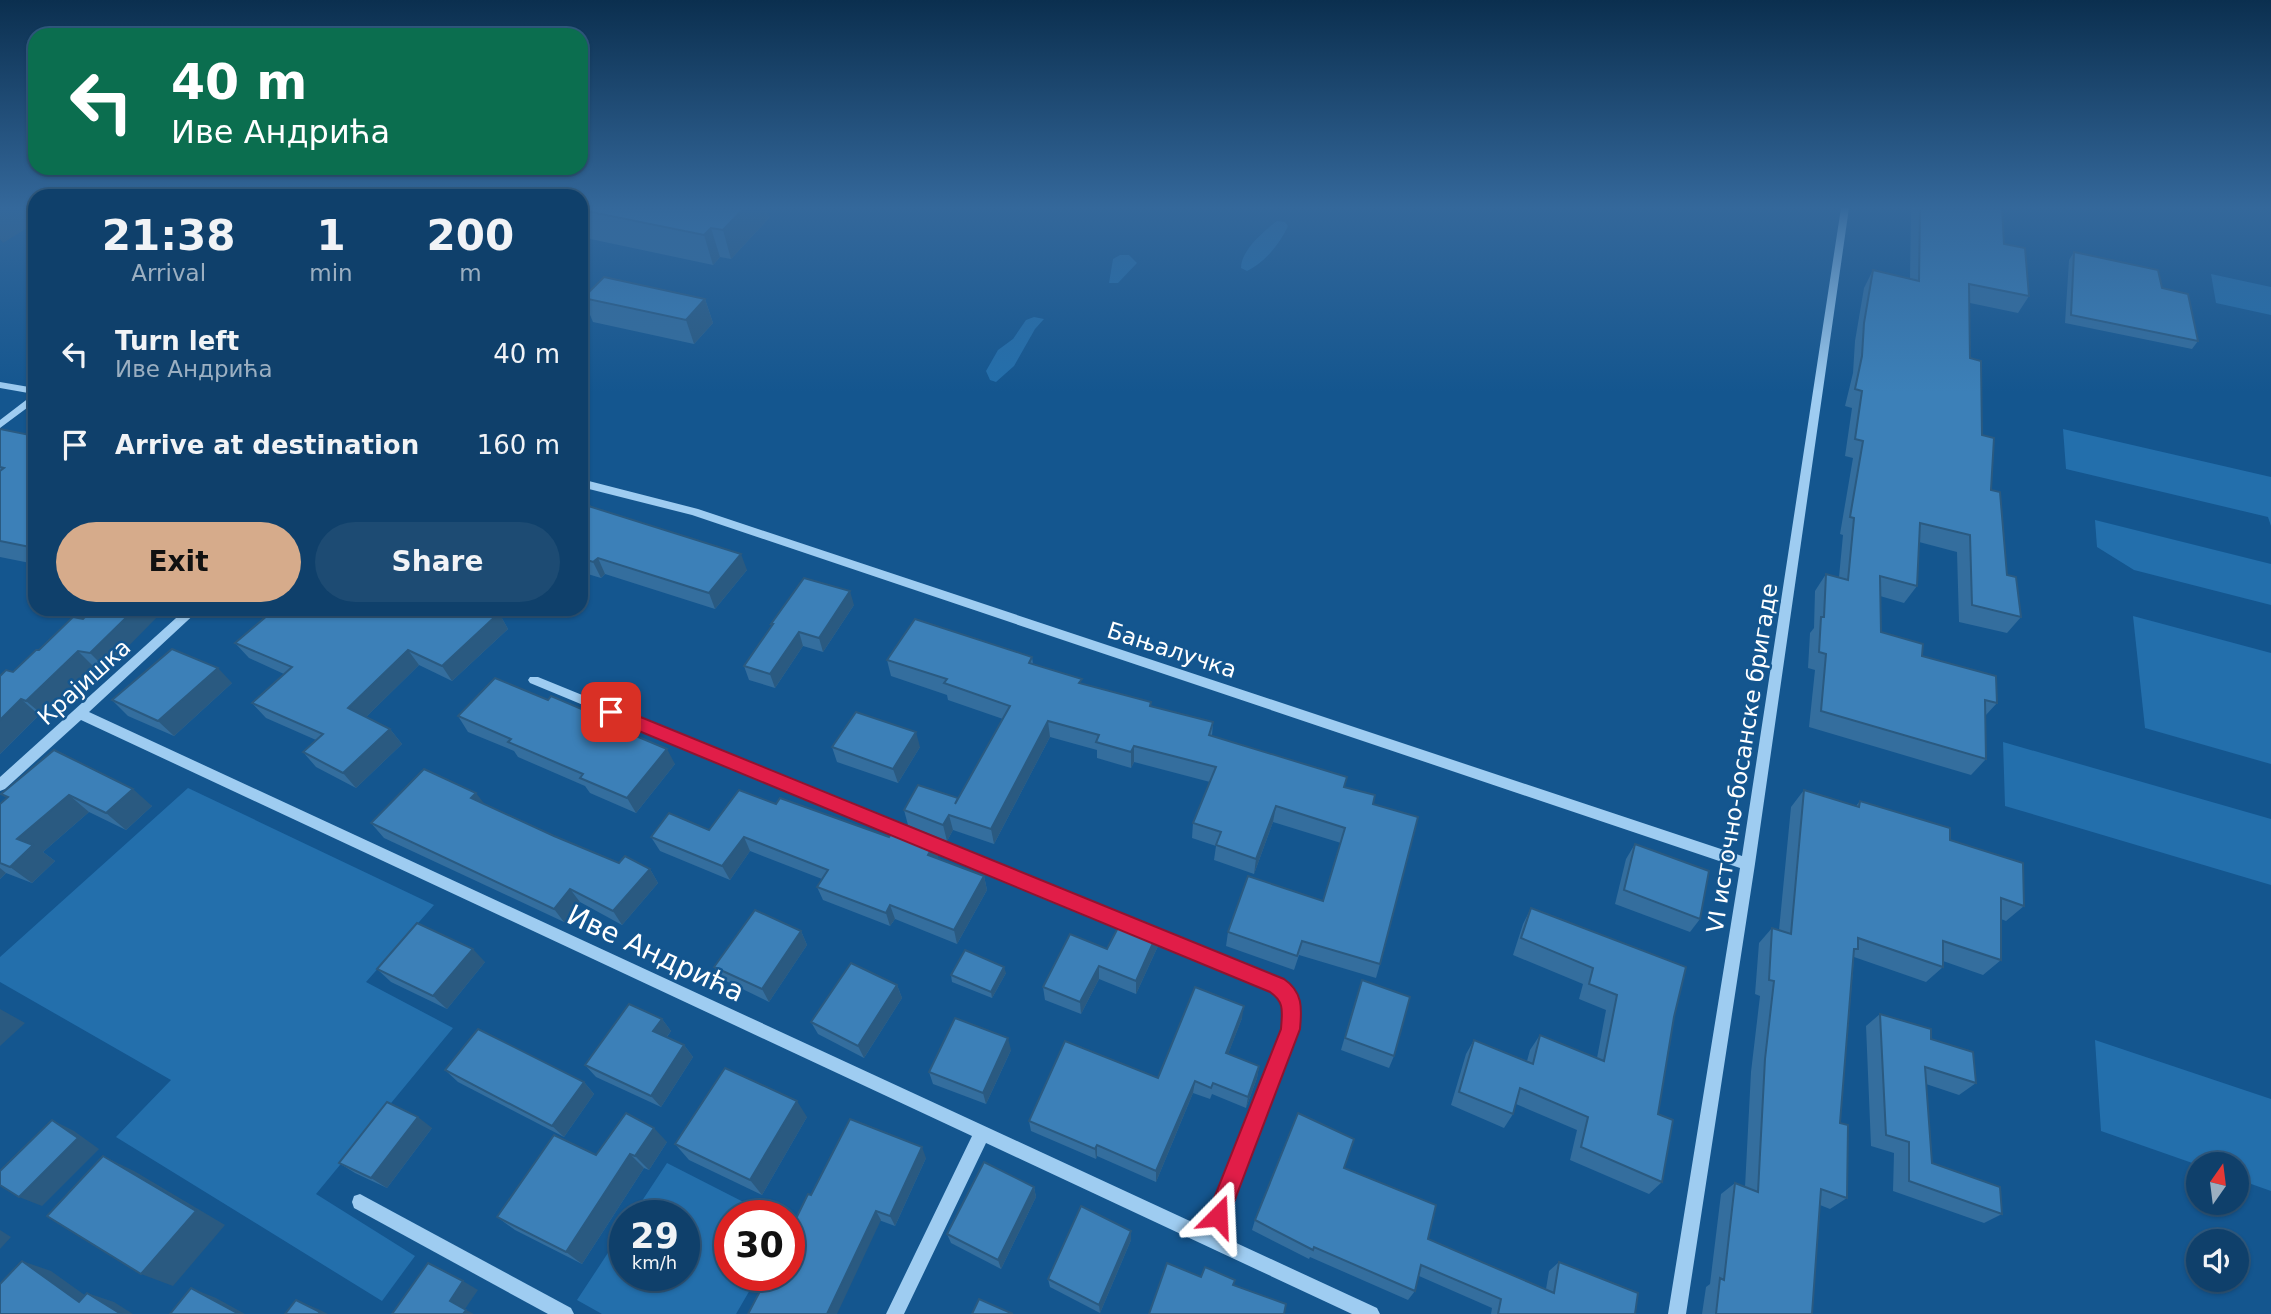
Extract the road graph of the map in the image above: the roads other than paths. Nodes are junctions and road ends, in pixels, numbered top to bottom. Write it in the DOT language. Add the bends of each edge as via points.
graph roads {
  1 [pos="1836,269"];
  2 [pos="0,385"];
  3 [pos="28,390"];
  4 [pos="28,403"];
  5 [pos="0,425"];
  6 [pos="588,484"];
  7 [pos="186,616"];
  8 [pos="534,680"];
  9 [pos="81,714"];
  10 [pos="0,785"];
  11 [pos="1748,864"];
  12 [pos="982,1133"];
  13 [pos="360,1202"];
  14 [pos="1209,1239"];
  15 [pos="565,1314"];
  16 [pos="895,1314"];
  17 [pos="1371,1314"];
  18 [pos="1677,1314"];
  1 -- 11 [label="street, VI источно-босанске бригаде"];
  2 -- 3 [label="street"];
  4 -- 5 [label="street"];
  6 -- 11 [label="street, Бањалучка" via="694,512"];
  7 -- 9 [label="street, Крајишка"];
  8 -- 14 [label="street" via="1287,992 1292,1004 1290,1029"];
  9 -- 10 [label="street, Крајишка"];
  9 -- 12 [label="street, Иве Андрића"];
  11 -- 18 [label="street, VI источно-босанске бригаде"];
  12 -- 14 [label="street, Иве Андрића"];
  12 -- 16 [label="street"];
  13 -- 15 [label="street"];
  14 -- 17 [label="street, Иве Андрића"];
}
